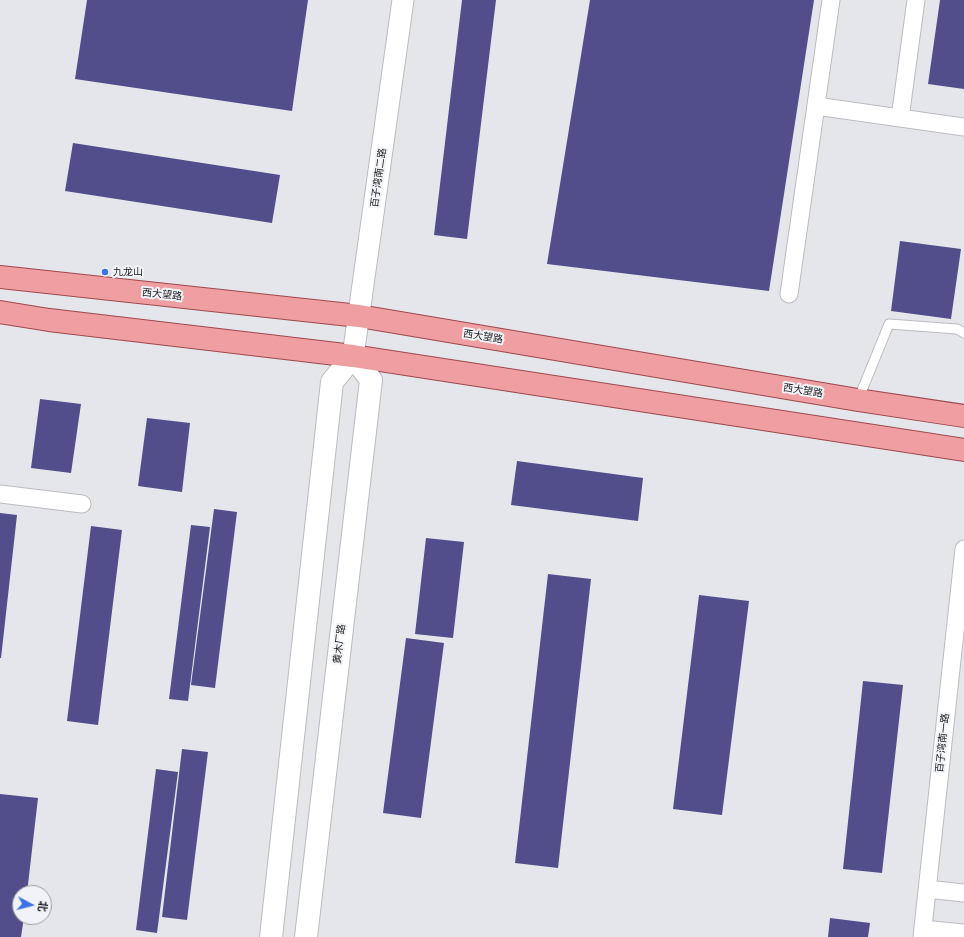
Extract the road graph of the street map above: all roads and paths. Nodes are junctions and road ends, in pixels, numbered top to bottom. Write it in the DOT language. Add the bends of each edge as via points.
graph roads {
  1 [pos="403,0"];
  2 [pos="831,0"];
  3 [pos="916,0"];
  4 [pos="816,106"];
  5 [pos="900,118"];
  6 [pos="964,127"];
  7 [pos="0,277"];
  8 [pos="789,294"];
  9 [pos="0,312"];
  10 [pos="359,316"];
  11 [pos="964,333"];
  12 [pos="353,356"];
  13 [pos="858,400"];
  14 [pos="964,416"];
  15 [pos="964,450"];
  16 [pos="0,494"];
  17 [pos="82,504"];
  18 [pos="964,548"];
  19 [pos="927,888"];
  20 [pos="964,893"];
  21 [pos="922,933"];
  22 [pos="964,933"];
  23 [pos="271,937"];
  24 [pos="306,937"];
  1 -- 10 [label="street, 百子湾南二路"];
  2 -- 4 [label="street"];
  3 -- 5 [label="street"];
  4 -- 5 [label="street"];
  4 -- 8 [label="street"];
  5 -- 6 [label="street"];
  7 -- 10 [label="main road, 西大望路"];
  9 -- 12 [label="main road"];
  10 -- 12 [label="street, 百子湾南二路"];
  10 -- 13 [label="main road, 西大望路"];
  11 -- 13 [label="lane" via="957,328 889,324"];
  12 -- 15 [label="main road"];
  12 -- 23 [label="main road" via="332,382"];
  12 -- 24 [label="main road, 黄木厂路" via="371,380"];
  13 -- 14 [label="main road, 西大望路"];
  16 -- 17 [label="street"];
  18 -- 19 [label="street, 百子湾南一路"];
  19 -- 20 [label="street"];
  19 -- 21 [label="street, 百子湾南一路"];
  21 -- 22 [label="street"];
}
